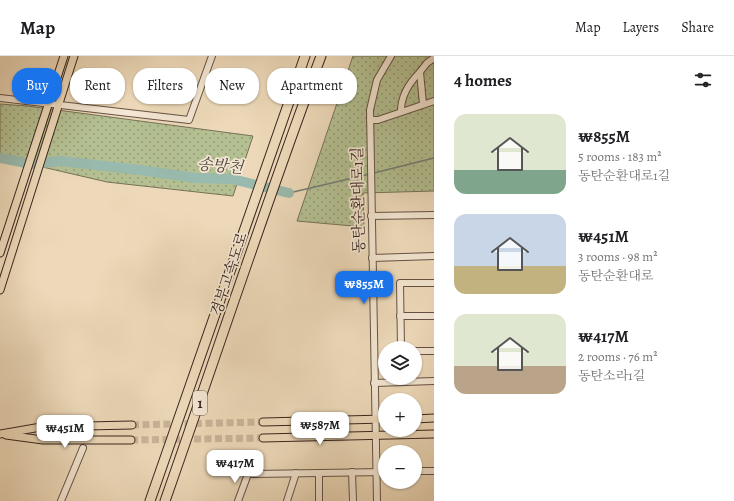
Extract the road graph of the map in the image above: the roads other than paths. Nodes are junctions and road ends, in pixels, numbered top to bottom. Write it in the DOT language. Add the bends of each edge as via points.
graph roads {
  1 [pos="64,56"];
  2 [pos="74,56"];
  3 [pos="212,56"];
  4 [pos="305,56"];
  5 [pos="321,56"];
  6 [pos="392,56"];
  7 [pos="434,58"];
  8 [pos="60,68"];
  9 [pos="420,72"];
  10 [pos="62,94"];
  11 [pos="0,98"];
  12 [pos="12,99"];
  13 [pos="434,101"];
  14 [pos="49,104"];
  15 [pos="59,104"];
  16 [pos="423,104"];
  17 [pos="401,111"];
  18 [pos="370,120"];
  19 [pos="434,215"];
  20 [pos="371,216"];
  21 [pos="3,236"];
  22 [pos="0,253"];
  23 [pos="434,256"];
  24 [pos="372,258"];
  25 [pos="434,283"];
  26 [pos="0,290"];
  27 [pos="400,316"];
  28 [pos="434,316"];
  29 [pos="401,341"];
  30 [pos="422,351"];
  31 [pos="434,351"];
  32 [pos="422,381"];
  33 [pos="434,381"];
  34 [pos="374,383"];
  35 [pos="378,383"];
  36 [pos="434,418"];
  37 [pos="422,419"];
  38 [pos="375,420"];
  39 [pos="378,420"];
  40 [pos="264,422"];
  41 [pos="132,425"];
  42 [pos="0,434"];
  43 [pos="434,434"];
  44 [pos="375,435"];
  45 [pos="263,438"];
  46 [pos="131,440"];
  47 [pos="83,448"];
  48 [pos="422,471"];
  49 [pos="434,471"];
  50 [pos="352,472"];
  51 [pos="376,472"];
  52 [pos="296,473"];
  53 [pos="319,473"];
  54 [pos="61,501"];
  55 [pos="150,501"];
  56 [pos="165,501"];
  57 [pos="238,501"];
  58 [pos="287,501"];
  59 [pos="319,501"];
  60 [pos="353,501"];
  61 [pos="377,501"];
  1 -- 8 [label="main road"];
  2 -- 10 [label="main road"];
  3 -- 15 [label="street" via="189,120"];
  4 -- 55 [label="highway, 경부고속도로 / 1"];
  5 -- 56 [label="highway, 경부고속도로 / 1" via="277,174 238,295"];
  6 -- 18 [label="street, 동탄순환대로1길" via="374,88"];
  7 -- 9 [label="street"];
  9 -- 16 [label="street"];
  9 -- 17 [label="street" via="410,83"];
  11 -- 12 [label="street"];
  13 -- 16 [label="street"];
  14 -- 21 [label="main road"];
  15 -- 26 [label="main road"];
  16 -- 17 [label="street"];
  17 -- 18 [label="street" via="378,120"];
  18 -- 20 [label="street, 동탄순환대로1길"];
  19 -- 20 [label="street"];
  20 -- 24 [label="street, 동탄순환대로1길"];
  21 -- 22 [label="main road"];
  23 -- 24 [label="street"];
  24 -- 34 [label="street, 동탄순환대로1길"];
  25 -- 27 [label="street" via="400,283"];
  27 -- 28 [label="street"];
  27 -- 29 [label="street"];
  30 -- 31 [label="street"];
  32 -- 33 [label="street"];
  34 -- 35 [label="street"];
  34 -- 38 [label="street, 동탄순환대로1길"];
  36 -- 37 [label="main road"];
  38 -- 39 [label="main road"];
  38 -- 40 [label="main road"];
  38 -- 44 [label="street, 동탄순환대로1길"];
  41 -- 42 [label="main road" via="41,427"];
  42 -- 46 [label="main road" via="43,440"];
  43 -- 44 [label="main road"];
  44 -- 45 [label="main road"];
  44 -- 51 [label="street, 동탄순환대로1길"];
  47 -- 54 [label="street"];
  48 -- 49 [label="street"];
  50 -- 51 [label="street"];
  50 -- 53 [label="street"];
  50 -- 60 [label="street"];
  51 -- 61 [label="street, 동탄순환대로1길"];
  52 -- 53 [label="street"];
  52 -- 57 [label="street" via="248,474"];
  52 -- 58 [label="street"];
  53 -- 59 [label="street"];
}
